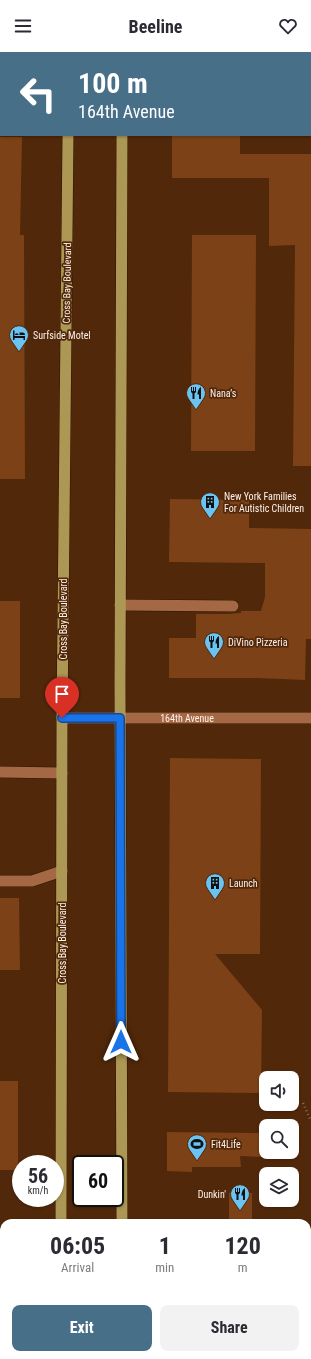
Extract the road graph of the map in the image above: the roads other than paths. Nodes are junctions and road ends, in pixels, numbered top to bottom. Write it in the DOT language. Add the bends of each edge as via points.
graph roads {
  1 [pos="68,136"];
  2 [pos="122,136"];
  3 [pos="120,605"];
  4 [pos="233,606"];
  5 [pos="62,718"];
  6 [pos="120,718"];
  7 [pos="311,718"];
  8 [pos="0,772"];
  9 [pos="62,772"];
  10 [pos="62,870"];
  11 [pos="0,881"];
  12 [pos="61,1219"];
  13 [pos="122,1219"];
  1 -- 5 [label="main road, Cross Bay Boulevard"];
  2 -- 3 [label="main road"];
  3 -- 4 [label="street"];
  3 -- 6 [label="main road"];
  5 -- 6 [label="street, 164th Avenue"];
  5 -- 9 [label="main road, Cross Bay Boulevard"];
  6 -- 7 [label="street, 164th Avenue"];
  6 -- 13 [label="main road"];
  8 -- 9 [label="street"];
  9 -- 10 [label="main road, Cross Bay Boulevard"];
  10 -- 11 [label="street" via="32,881"];
  10 -- 12 [label="main road, Cross Bay Boulevard"];
}
